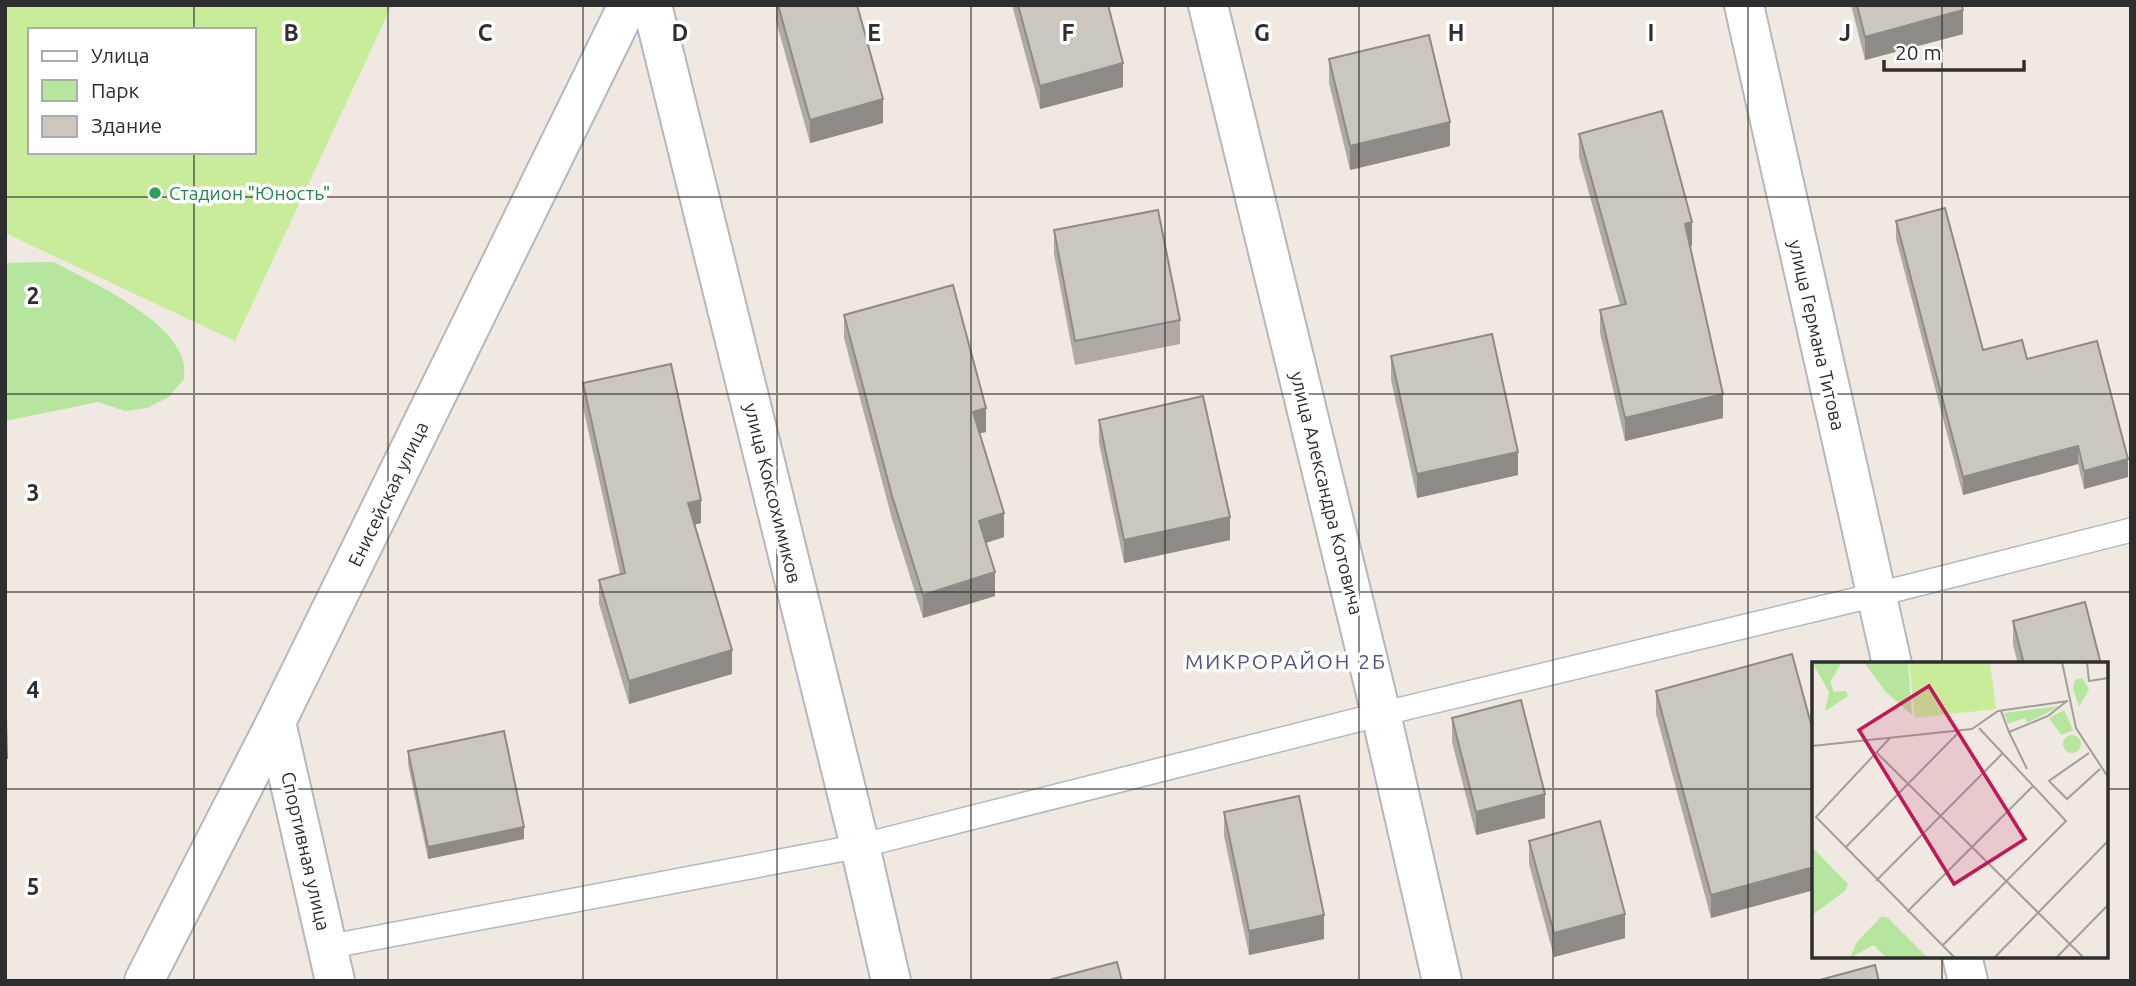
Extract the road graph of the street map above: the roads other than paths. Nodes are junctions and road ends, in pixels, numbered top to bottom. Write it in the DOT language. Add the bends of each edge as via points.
graph roads {
  1 [pos="628,5"];
  2 [pos="652,5"];
  3 [pos="1208,5"];
  4 [pos="1744,5"];
  5 [pos="2131,530"];
  6 [pos="1875,595"];
  7 [pos="1892,662"];
  8 [pos="1381,714"];
  9 [pos="276,722"];
  10 [pos="860,846"];
  11 [pos="1962,958"];
  12 [pos="331,964"];
  13 [pos="145,981"];
  14 [pos="891,981"];
  15 [pos="1442,981"];
  16 [pos="1968,981"];
  1 -- 9 [label="street, Енисейская улица"];
  2 -- 10 [label="street, улица Коксохимиков"];
  3 -- 8 [label="street, улица Александра Котовича"];
  4 -- 6 [label="street, улица Германа Титова"];
  5 -- 6 [label="lane"];
  6 -- 7 [label="street, улица Германа Титова"];
  6 -- 8 [label="lane"];
  8 -- 10 [label="lane"];
  8 -- 15 [label="street, улица Александра Котовича"];
  9 -- 12 [label="street, Спортивная улица"];
  9 -- 13 [label="street, Енисейская улица"];
  10 -- 12 [label="lane"];
  10 -- 14 [label="street, улица Коксохимиков"];
  11 -- 16 [label="street"];
}
